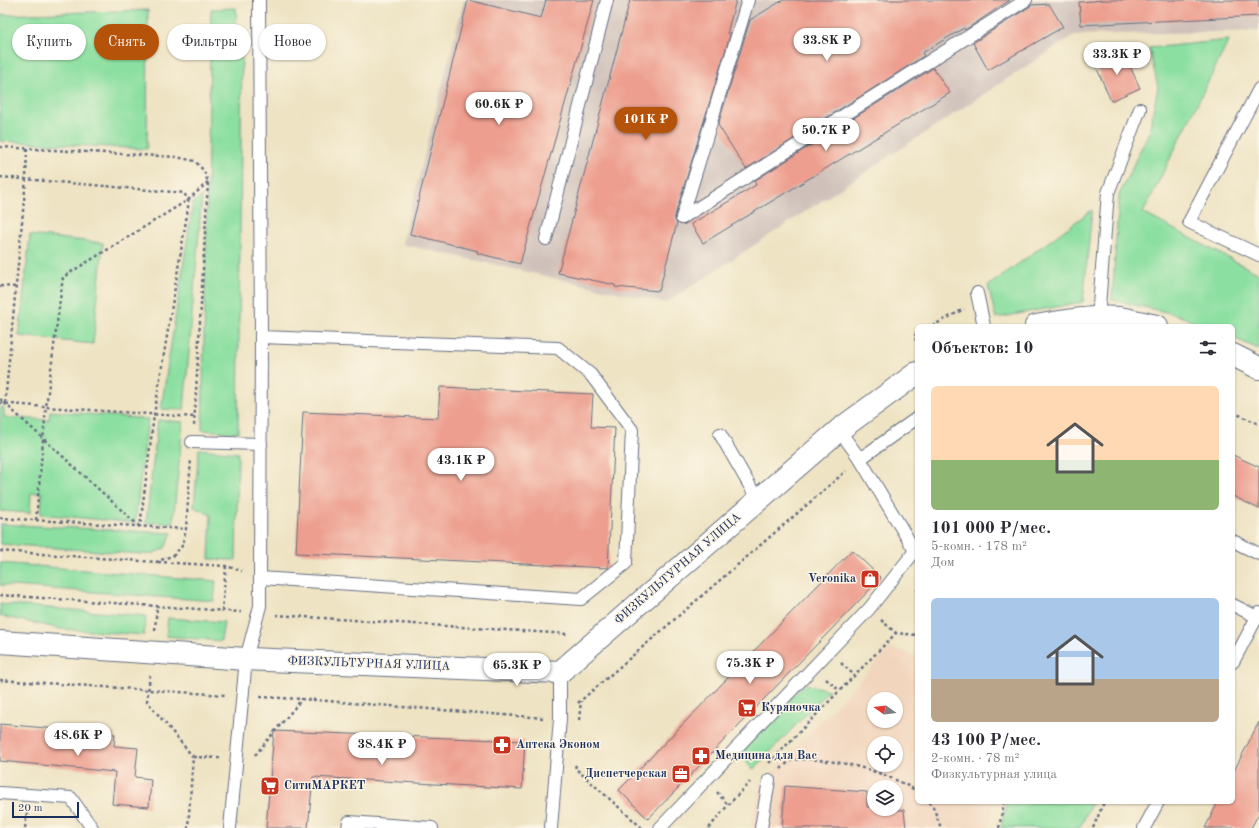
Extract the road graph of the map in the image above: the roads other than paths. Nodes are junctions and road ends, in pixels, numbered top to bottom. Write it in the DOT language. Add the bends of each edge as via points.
graph roads {
  1 [pos="259,0"];
  2 [pos="607,0"];
  3 [pos="748,0"];
  4 [pos="1026,0"];
  5 [pos="1259,89"];
  6 [pos="1140,109"];
  7 [pos="546,239"];
  8 [pos="1259,255"];
  9 [pos="978,297"];
  10 [pos="1098,318"];
  11 [pos="984,324"];
  12 [pos="1048,324"];
  13 [pos="1148,324"];
  14 [pos="262,337"];
  15 [pos="1235,356"];
  16 [pos="1259,368"];
  17 [pos="915,374"];
  18 [pos="915,419"];
  19 [pos="839,430"];
  20 [pos="720,434"];
  21 [pos="192,442"];
  22 [pos="261,444"];
  23 [pos="860,459"];
  24 [pos="758,500"];
  25 [pos="1235,542"];
  26 [pos="915,548"];
  27 [pos="915,551"];
  28 [pos="1259,554"];
  29 [pos="260,578"];
  30 [pos="1235,606"];
  31 [pos="1258,615"];
  32 [pos="0,642"];
  33 [pos="1235,658"];
  34 [pos="246,659"];
  35 [pos="560,672"];
  36 [pos="769,780"];
  37 [pos="0,793"];
  38 [pos="1157,804"];
  39 [pos="92,828"];
  40 [pos="230,828"];
  41 [pos="348,828"];
  42 [pos="432,828"];
  43 [pos="551,828"];
  44 [pos="660,828"];
  45 [pos="761,828"];
  46 [pos="1144,828"];
  1 -- 14 [label="lane"];
  2 -- 7 [label="lane"];
  3 -- 4 [label="lane" via="682,218"];
  5 -- 8 [label="lane" via="1189,222"];
  6 -- 10 [label="lane" via="1108,193"];
  9 -- 11 [label="lane"];
  10 -- 12 [label="street"];
  10 -- 13 [label="street" via="1120,318"];
  14 -- 22 [label="lane"];
  14 -- 29 [label="lane" via="558,348 591,375 632,430 626,563 581,599"];
  15 -- 16 [label="street"];
  17 -- 19 [label="street, ФИЗКУЛЬТУРНАЯ УЛИЦА"];
  18 -- 23 [label="lane"];
  19 -- 23 [label="lane"];
  19 -- 24 [label="street, ФИЗКУЛЬТУРНАЯ УЛИЦА"];
  20 -- 24 [label="lane"];
  21 -- 22 [label="lane"];
  22 -- 29 [label="lane"];
  23 -- 26 [label="lane"];
  24 -- 35 [label="street, ФИЗКУЛЬТУРНАЯ УЛИЦА"];
  25 -- 28 [label="lane"];
  27 -- 44 [label="lane" via="869,609"];
  29 -- 34 [label="lane" via="260,606"];
  30 -- 31 [label="lane"];
  31 -- 33 [label="lane"];
  32 -- 34 [label="street, ФИЗКУЛЬТУРНАЯ УЛИЦА"];
  34 -- 35 [label="street, ФИЗКУЛЬТУРНАЯ УЛИЦА"];
  34 -- 40 [label="lane"];
  35 -- 43 [label="lane" via="560,719"];
  36 -- 45 [label="lane"];
  37 -- 39 [label="lane" via="71,798"];
  38 -- 46 [label="lane"];
  41 -- 42 [label="lane" via="349,822"];
}
